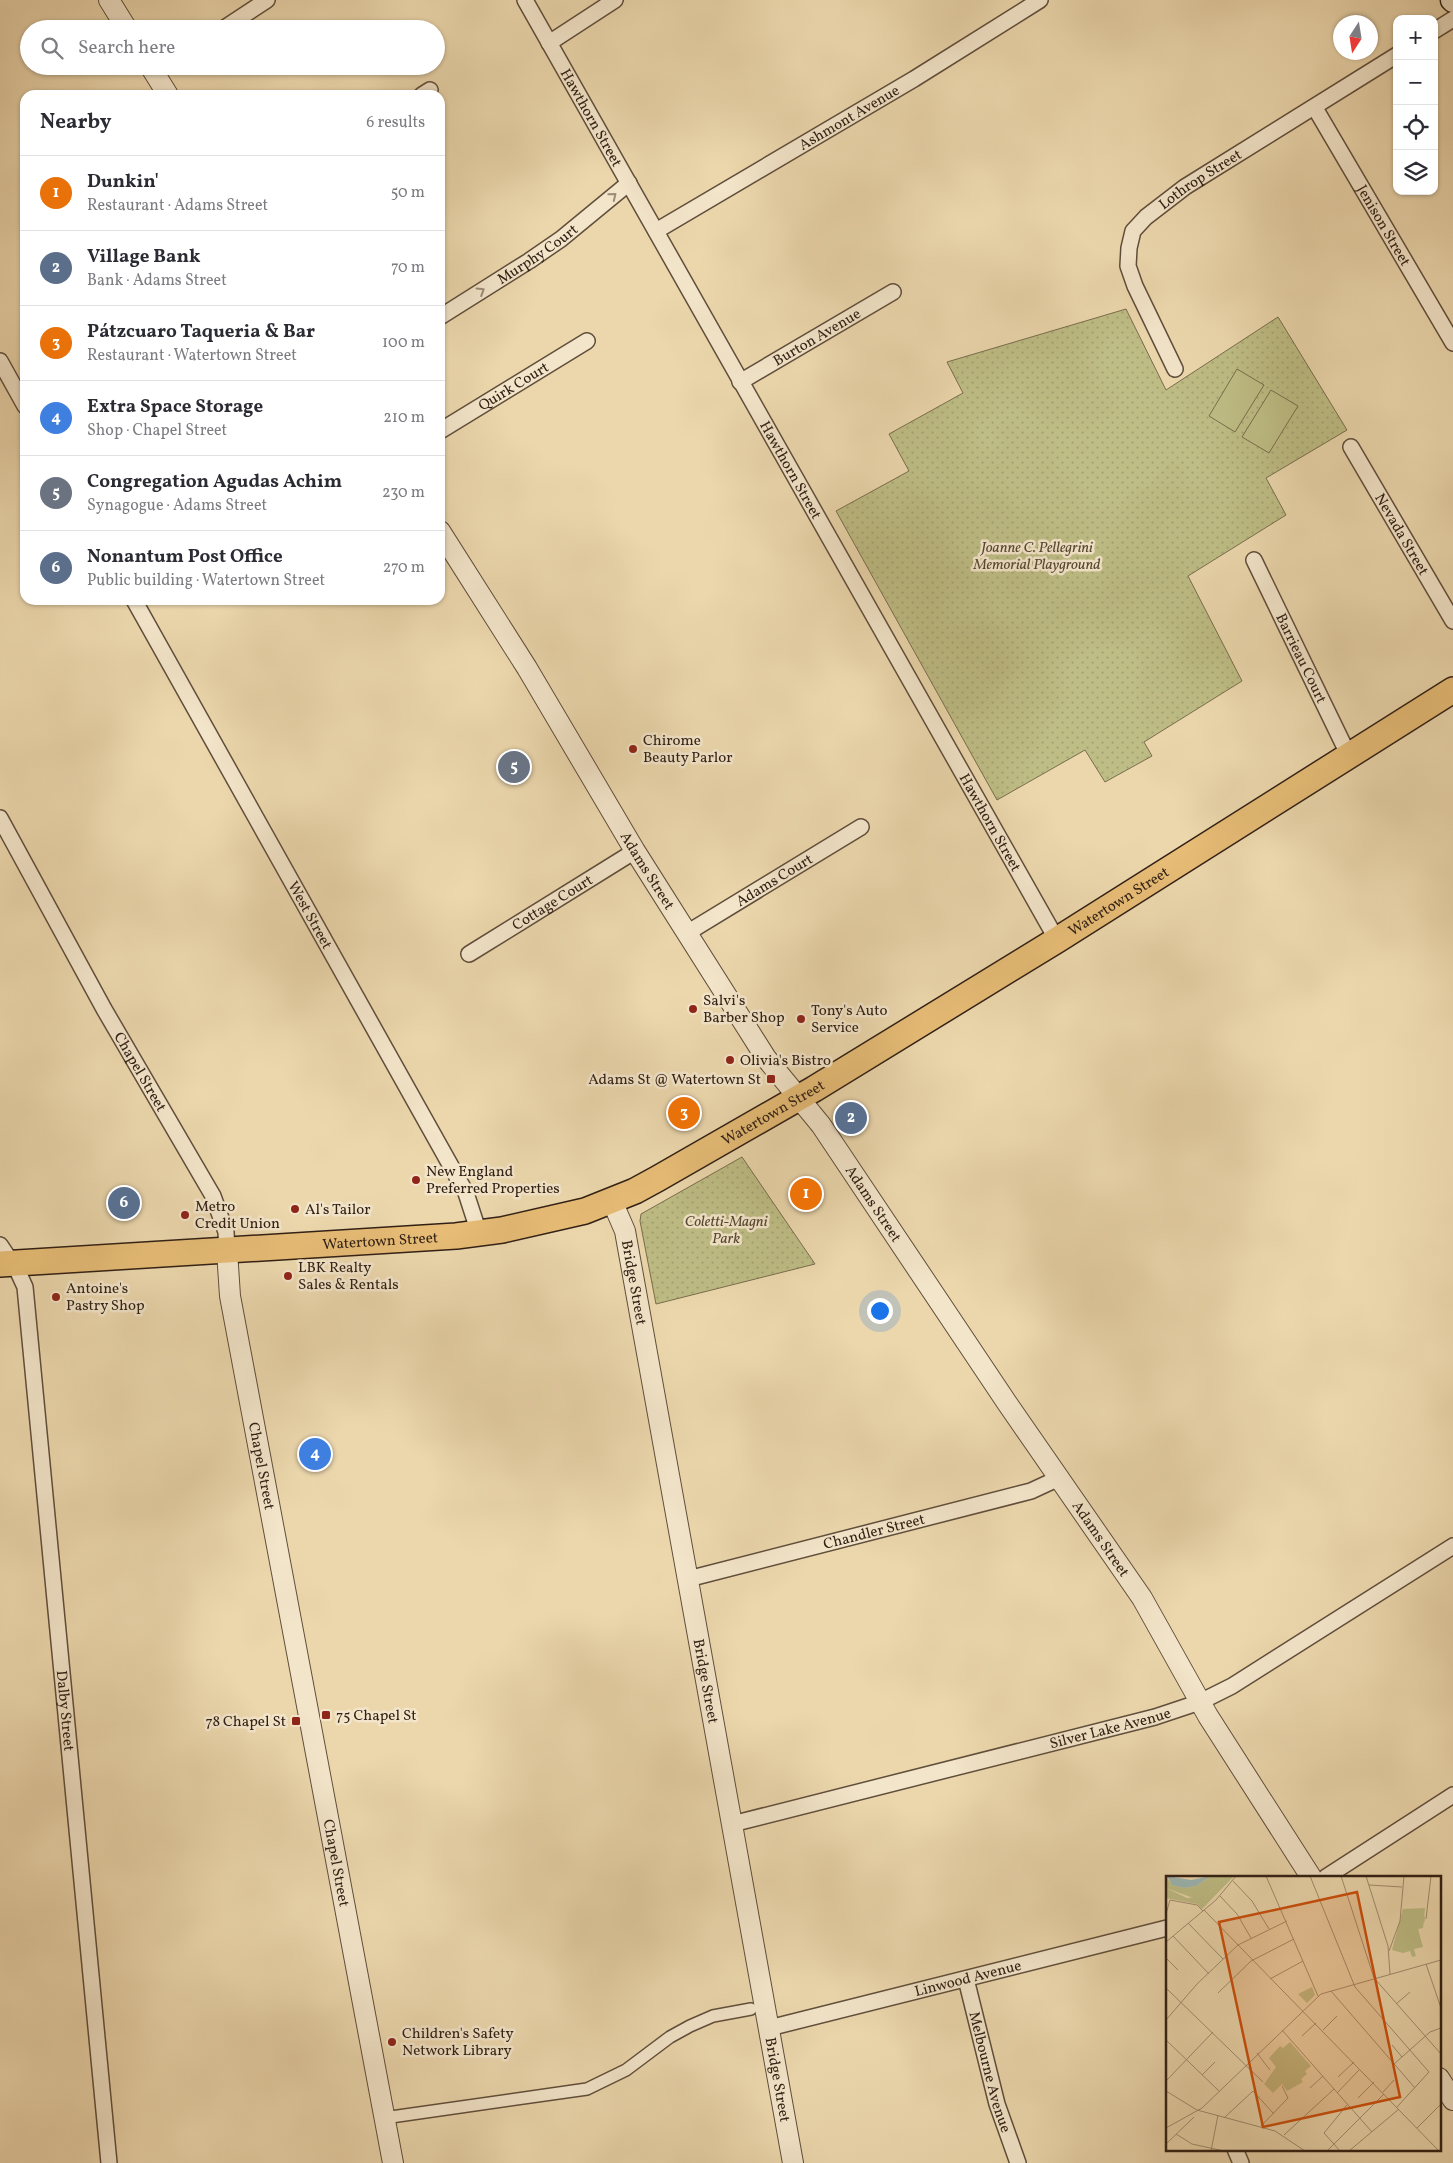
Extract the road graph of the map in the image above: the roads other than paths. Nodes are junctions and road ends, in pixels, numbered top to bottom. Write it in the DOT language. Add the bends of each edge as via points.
graph roads {
  1 [pos="110,0"];
  2 [pos="267,0"];
  3 [pos="525,0"];
  4 [pos="615,0"];
  5 [pos="1040,0"];
  6 [pos="1453,19"];
  7 [pos="122,20"];
  8 [pos="236,20"];
  9 [pos="1438,28"];
  10 [pos="550,43"];
  11 [pos="1393,58"];
  12 [pos="158,75"];
  13 [pos="164,90"];
  14 [pos="1314,108"];
  15 [pos="629,183"];
  16 [pos="656,231"];
  17 [pos="893,292"];
  18 [pos="445,314"];
  19 [pos="587,341"];
  20 [pos="1453,343"];
  21 [pos="0,361"];
  22 [pos="1175,369"];
  23 [pos="740,382"];
  24 [pos="20,397"];
  25 [pos="445,428"];
  26 [pos="1351,447"];
  27 [pos="445,539"];
  28 [pos="1254,560"];
  29 [pos="137,605"];
  30 [pos="1453,621"];
  31 [pos="1453,690"];
  32 [pos="1349,756"];
  33 [pos="0,818"];
  34 [pos="861,827"];
  35 [pos="635,850"];
  36 [pos="688,933"];
  37 [pos="1057,940"];
  38 [pos="469,954"];
  39 [pos="799,1098"];
  40 [pos="612,1200"];
  41 [pos="479,1233"];
  42 [pos="227,1251"];
  43 [pos="6,1259"];
  44 [pos="1059,1478"];
  45 [pos="1453,1546"];
  46 [pos="688,1579"];
  47 [pos="1200,1702"];
  48 [pos="1453,1795"];
  49 [pos="732,1824"];
  50 [pos="1310,1876"];
  51 [pos="1328,1876"];
  52 [pos="1166,1928"];
  53 [pos="966,1979"];
  54 [pos="751,2009"];
  55 [pos="769,2028"];
  56 [pos="1440,2080"];
  57 [pos="1453,2100"];
  58 [pos="384,2118"];
  59 [pos="1235,2150"];
  60 [pos="109,2163"];
  61 [pos="393,2163"];
  62 [pos="793,2163"];
  63 [pos="1018,2163"];
  64 [pos="1241,2163"];
  1 -- 7 [label="street"];
  2 -- 8 [label="street"];
  3 -- 10 [label="street, Hawthorn Street"];
  4 -- 10 [label="street"];
  5 -- 16 [label="street, Ashmont Avenue" via="914,79"];
  6 -- 9 [label="street"];
  10 -- 15 [label="street, Hawthorn Street"];
  11 -- 14 [label="street, Lothrop Street"];
  12 -- 13 [label="street"];
  14 -- 20 [label="street, Jenison Street"];
  14 -- 22 [label="street, Lothrop Street" via="1185,187 1133,231 1128,266"];
  15 -- 16 [label="street, Hawthorn Street"];
  18 -- 15 [label="street, Murphy Court, one-way" via="537,256"];
  16 -- 23 [label="street, Hawthorn Street"];
  17 -- 23 [label="street, Burton Avenue"];
  19 -- 25 [label="street, Quirk Court"];
  21 -- 24 [label="street"];
  23 -- 37 [label="street, Hawthorn Street"];
  26 -- 30 [label="street, Nevada Street"];
  27 -- 35 [label="street, Adams Street" via="527,668"];
  28 -- 32 [label="street, Barrieau Court"];
  29 -- 41 [label="street, West Street" via="466,1193"];
  31 -- 32 [label="main road, Watertown Street"];
  32 -- 37 [label="main road, Watertown Street"];
  33 -- 42 [label="street, Chapel Street" via="104,1009 213,1196 226,1232"];
  34 -- 36 [label="street, Adams Court"];
  35 -- 36 [label="street, Adams Street"];
  35 -- 38 [label="street, Cottage Court"];
  36 -- 39 [label="street, Adams Street" via="766,1058"];
  37 -- 39 [label="main road, Watertown Street"];
  39 -- 40 [label="main road, Watertown Street" via="657,1179"];
  39 -- 44 [label="street, Adams Street" via="821,1125"];
  40 -- 41 [label="main road, Watertown Street" via="585,1211"];
  40 -- 46 [label="street, Bridge Street" via="625,1231"];
  41 -- 42 [label="main road, Watertown Street"];
  42 -- 43 [label="main road, Watertown Street"];
  42 -- 58 [label="street, Chapel Street" via="232,1306"];
  43 -- 60 [label="street, Dalby Street" via="25,1287"];
  44 -- 46 [label="street, Chandler Street" via="1031,1490"];
  44 -- 47 [label="street, Adams Street" via="1142,1598"];
  45 -- 47 [label="street, Silver Lake Avenue" via="1286,1654"];
  46 -- 49 [label="street, Bridge Street"];
  47 -- 49 [label="street, Silver Lake Avenue" via="1155,1717"];
  47 -- 50 [label="street, Adams Street"];
  48 -- 51 [label="street"];
  49 -- 55 [label="street, Bridge Street"];
  52 -- 53 [label="street, Linwood Avenue"];
  53 -- 55 [label="street, Linwood Avenue"];
  53 -- 63 [label="street, Melbourne Avenue" via="992,2085"];
  54 -- 58 [label="street" via="713,2016 690,2026 626,2070 587,2089"];
  55 -- 62 [label="street, Bridge Street"];
  56 -- 57 [label="street"];
  58 -- 61 [label="street, Chapel Street"];
  59 -- 64 [label="street"];
}
